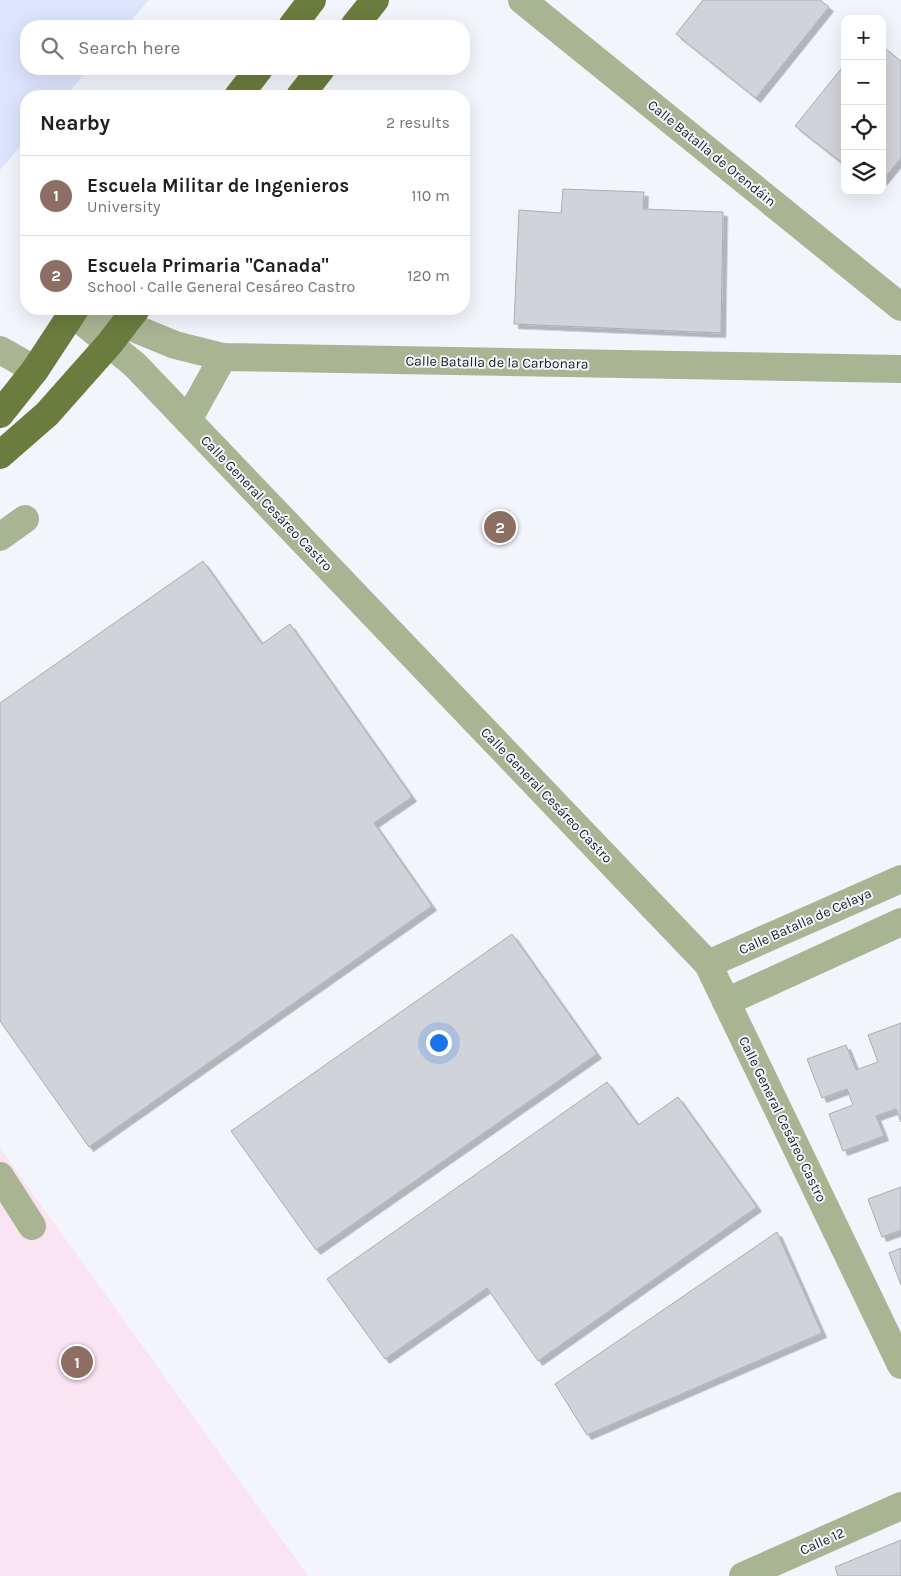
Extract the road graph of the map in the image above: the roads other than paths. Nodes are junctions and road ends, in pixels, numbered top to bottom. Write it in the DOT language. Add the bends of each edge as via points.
graph roads {
  1 [pos="312,0"];
  2 [pos="375,0"];
  3 [pos="522,0"];
  4 [pos="297,20"];
  5 [pos="359,20"];
  6 [pos="254,75"];
  7 [pos="316,75"];
  8 [pos="243,90"];
  9 [pos="305,90"];
  10 [pos="901,307"];
  11 [pos="71,315"];
  12 [pos="92,315"];
  13 [pos="118,321"];
  14 [pos="0,350"];
  15 [pos="223,357"];
  16 [pos="901,369"];
  17 [pos="34,370"];
  18 [pos="0,414"];
  19 [pos="188,420"];
  20 [pos="0,456"];
  21 [pos="25,519"];
  22 [pos="0,537"];
  23 [pos="901,879"];
  24 [pos="901,922"];
  25 [pos="708,964"];
  26 [pos="726,1002"];
  27 [pos="0,1176"];
  28 [pos="32,1226"];
  29 [pos="901,1365"];
  30 [pos="901,1506"];
  31 [pos="744,1576"];
  1 -- 4 [label="main road"];
  2 -- 5 [label="main road"];
  3 -- 10 [label="street, Calle Batalla de Orendáin"];
  6 -- 8 [label="main road"];
  7 -- 9 [label="main road"];
  11 -- 17 [label="main road"];
  12 -- 13 [label="street, Calle General Cesáreo Castro"];
  13 -- 15 [label="street, Calle Batalla de la Carbonara" via="175,345"];
  13 -- 19 [label="street, Calle General Cesáreo Castro" via="135,365"];
  13 -- 20 [label="main road" via="47,414"];
  14 -- 17 [label="street"];
  15 -- 16 [label="street, Calle Batalla de la Carbonara"];
  15 -- 19 [label="street"];
  17 -- 18 [label="main road"];
  19 -- 25 [label="street, Calle General Cesáreo Castro"];
  21 -- 22 [label="street"];
  23 -- 25 [label="street, Calle Batalla de Celaya"];
  24 -- 26 [label="street"];
  25 -- 26 [label="street, Calle General Cesáreo Castro"];
  26 -- 29 [label="street, Calle General Cesáreo Castro"];
  27 -- 28 [label="street"];
  30 -- 31 [label="street, Calle 12"];
}
